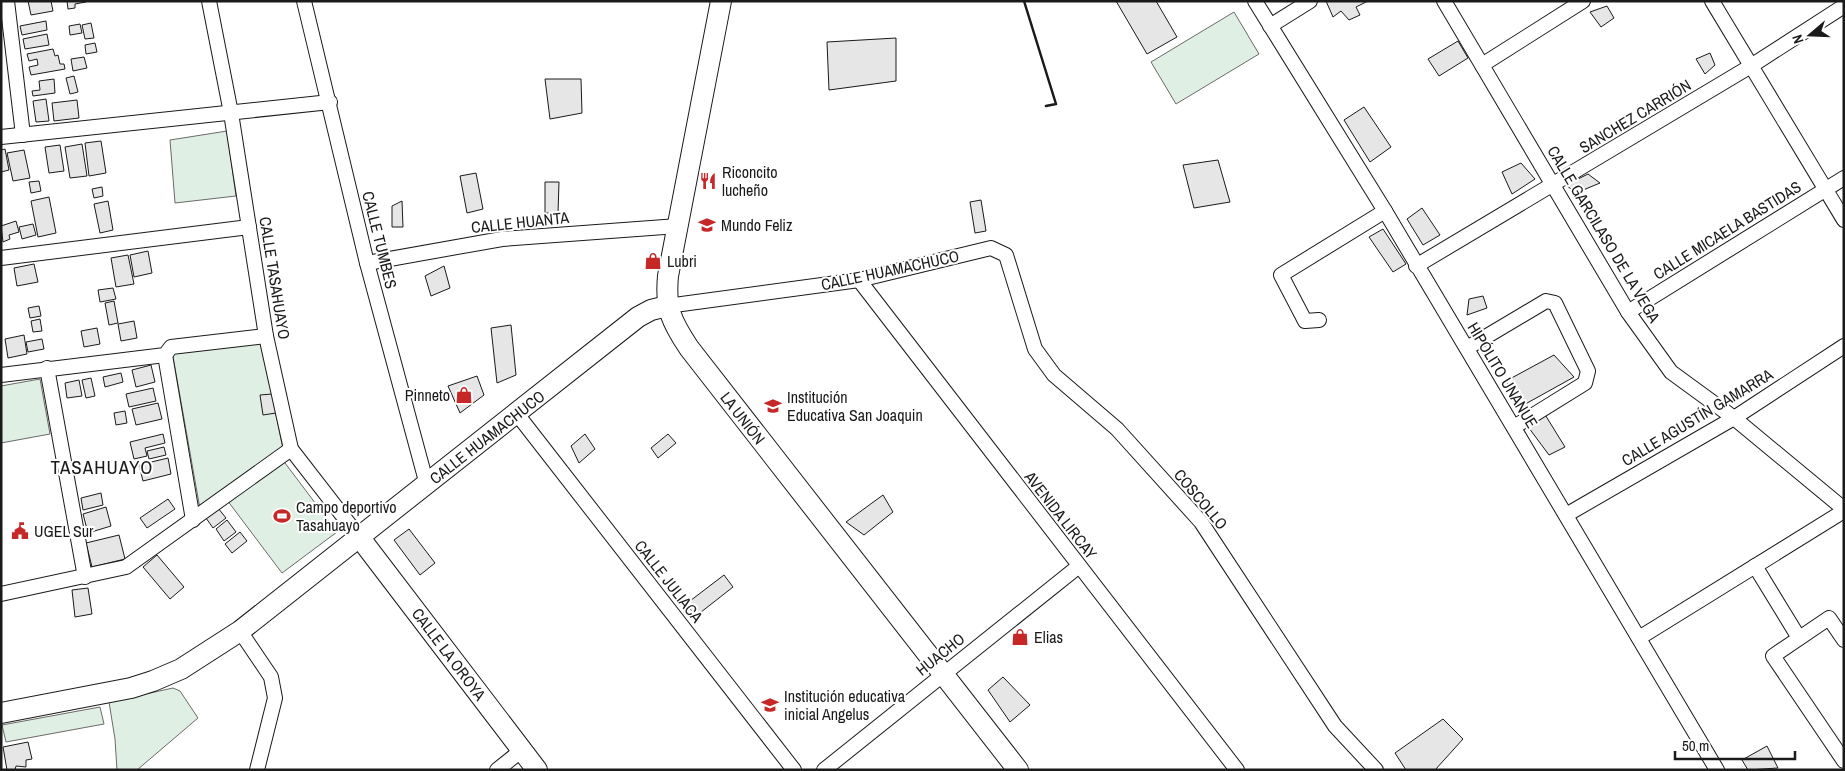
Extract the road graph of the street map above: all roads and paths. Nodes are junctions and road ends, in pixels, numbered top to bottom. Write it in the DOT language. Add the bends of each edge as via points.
graph roads {
  1 [pos="6,1"];
  2 [pos="209,1"];
  3 [pos="304,1"];
  4 [pos="720,1"];
  5 [pos="1255,1"];
  6 [pos="1310,1"];
  7 [pos="1444,1"];
  8 [pos="1583,1"];
  9 [pos="1712,1"];
  10 [pos="1844,6"];
  11 [pos="1270,26"];
  12 [pos="1482,65"];
  13 [pos="1751,66"];
  14 [pos="330,102"];
  15 [pos="232,113"];
  16 [pos="23,135"];
  17 [pos="1,138"];
  18 [pos="1844,178"];
  19 [pos="1554,185"];
  20 [pos="1825,189"];
  21 [pos="1385,212"];
  22 [pos="1844,220"];
  23 [pos="678,226"];
  24 [pos="249,228"];
  25 [pos="1006,255"];
  26 [pos="1,258"];
  27 [pos="367,263"];
  28 [pos="1416,266"];
  29 [pos="858,280"];
  30 [pos="667,306"];
  31 [pos="1628,312"];
  32 [pos="1319,320"];
  33 [pos="266,336"];
  34 [pos="1844,346"];
  35 [pos="1467,348"];
  36 [pos="165,355"];
  37 [pos="47,368"];
  38 [pos="1,375"];
  39 [pos="516,414"];
  40 [pos="1734,418"];
  41 [pos="1514,427"];
  42 [pos="291,448"];
  43 [pos="427,485"];
  44 [pos="1844,510"];
  45 [pos="1566,515"];
  46 [pos="192,520"];
  47 [pos="360,538"];
  48 [pos="1079,566"];
  49 [pos="1755,566"];
  50 [pos="84,577"];
  51 [pos="1,594"];
  52 [pos="240,631"];
  53 [pos="1639,638"];
  54 [pos="1799,638"];
  55 [pos="1844,640"];
  56 [pos="942,674"];
  57 [pos="1,713"];
  58 [pos="522,750"];
  59 [pos="1844,761"];
  60 [pos="257,770"];
  61 [pos="497,770"];
  62 [pos="537,770"];
  63 [pos="794,770"];
  64 [pos="824,770"];
  65 [pos="1018,770"];
  66 [pos="1237,770"];
  67 [pos="1376,770"];
  68 [pos="1717,770"];
  1 -- 16 [label="street"];
  2 -- 15 [label="street, CALLE TASAHUAYO"];
  3 -- 14 [label="street, CALLE TUMBES"];
  4 -- 23 [label="street, LA UNIÓN"];
  5 -- 11 [label="street, HIPÓLITO UNANUE"];
  6 -- 11 [label="street"];
  7 -- 12 [label="street, CALLE GARCILASO DE LA VEGA"];
  8 -- 12 [label="street"];
  9 -- 13 [label="street"];
  10 -- 13 [label="street, SANCHEZ CARRIÓN"];
  11 -- 21 [label="street, HIPÓLITO UNANUE"];
  12 -- 19 [label="street, CALLE GARCILASO DE LA VEGA"];
  13 -- 19 [label="street, SANCHEZ CARRIÓN"];
  13 -- 20 [label="street"];
  14 -- 15 [label="street"];
  14 -- 27 [label="street, CALLE TUMBES"];
  15 -- 16 [label="street"];
  15 -- 24 [label="street, CALLE TASAHUAYO"];
  16 -- 17 [label="street"];
  18 -- 20 [label="street, CALLE MICAELA BASTIDAS"];
  19 -- 28 [label="street, SANCHEZ CARRIÓN"];
  19 -- 31 [label="street, CALLE GARCILASO DE LA VEGA"];
  20 -- 22 [label="street"];
  20 -- 31 [label="street, CALLE MICAELA BASTIDAS"];
  21 -- 28 [label="street, HIPÓLITO UNANUE"];
  21 -- 32 [label="street" via="1281,275 1305,321"];
  23 -- 27 [label="street, CALLE HUANTA" via="502,239"];
  23 -- 30 [label="street, LA UNIÓN" via="668,276"];
  24 -- 26 [label="street"];
  24 -- 33 [label="street, CALLE TASAHUAYO"];
  25 -- 29 [label="street, CALLE HUAMACHUCO" via="991,248"];
  25 -- 67 [label="street, COSCOLLO" via="1035,349 1054,375 1117,429 1201,522 1336,726"];
  27 -- 43 [label="street, CALLE TUMBES"];
  28 -- 35 [label="street, HIPÓLITO UNANUE"];
  29 -- 30 [label="street, CALLE HUAMACHUCO"];
  29 -- 48 [label="street, AVENIDA LIRCAY"];
  30 -- 39 [label="street, CALLE HUAMACHUCO" via="638,317"];
  30 -- 56 [label="street, LA UNIÓN" via="676,329 689,348"];
  31 -- 40 [label="street, CALLE GARCILASO DE LA VEGA" via="1672,372"];
  33 -- 36 [label="street" via="171,348"];
  33 -- 42 [label="street, CALLE TASAHUAYO"];
  34 -- 40 [label="street, CALLE AGUSTÍN GAMARRA"];
  35 -- 41 [label="street, HIPÓLITO UNANUE"];
  35 -- 41 [label="street" via="1546,301 1555,303 1588,372 1585,383"];
  36 -- 37 [label="street"];
  36 -- 46 [label="street"];
  37 -- 38 [label="street"];
  37 -- 50 [label="street"];
  39 -- 43 [label="street, CALLE HUAMACHUCO"];
  39 -- 63 [label="street, CALLE JULIACA"];
  40 -- 44 [label="street, CALLE GARCILASO DE LA VEGA"];
  40 -- 45 [label="street, CALLE AGUSTÍN GAMARRA"];
  41 -- 45 [label="street, HIPÓLITO UNANUE"];
  42 -- 46 [label="street"];
  42 -- 47 [label="street, CALLE TASAHUAYO"];
  43 -- 47 [label="street, CALLE HUAMACHUCO"];
  44 -- 49 [label="street"];
  45 -- 53 [label="street, HIPÓLITO UNANUE"];
  46 -- 50 [label="street" via="126,568"];
  47 -- 52 [label="street, CALLE HUAMACHUCO"];
  47 -- 58 [label="street, CALLE LA OROYA"];
  48 -- 56 [label="street, HUACHO"];
  48 -- 66 [label="street, AVENIDA LIRCAY"];
  49 -- 53 [label="street"];
  49 -- 54 [label="street"];
  50 -- 51 [label="street"];
  52 -- 57 [label="street, CALLE HUAMACHUCO" via="180,669 153,681"];
  52 -- 60 [label="street" via="271,677 275,698"];
  53 -- 68 [label="street, HIPÓLITO UNANUE"];
  54 -- 55 [label="street" via="1829,618"];
  54 -- 59 [label="street" via="1774,656"];
  56 -- 64 [label="street, HUACHO"];
  56 -- 65 [label="street, LA UNIÓN"];
  58 -- 61 [label="street"];
  58 -- 62 [label="street, CALLE LA OROYA"];
}
